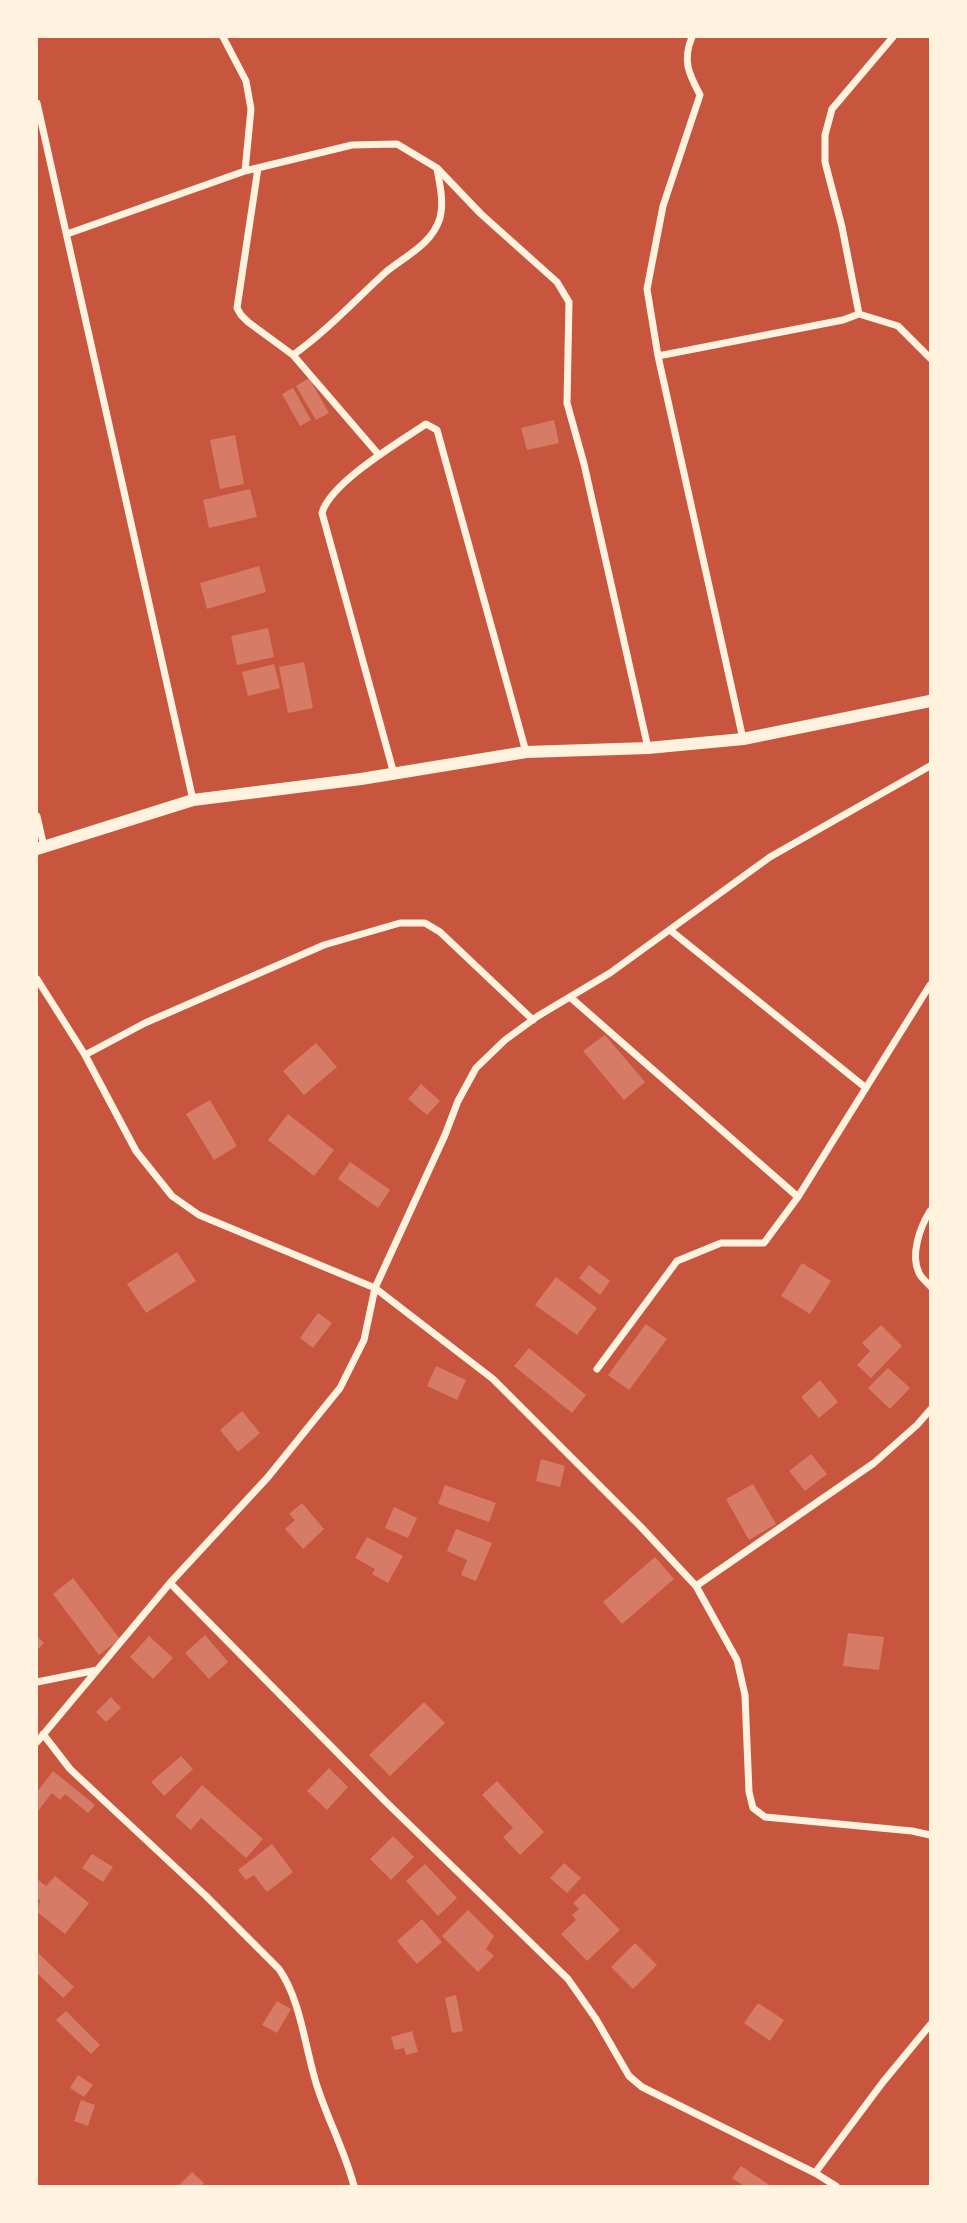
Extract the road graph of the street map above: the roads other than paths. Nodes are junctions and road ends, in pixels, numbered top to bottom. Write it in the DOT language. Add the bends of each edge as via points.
graph roads {
  1 [pos="223,37"];
  2 [pos="692,37"];
  3 [pos="893,37"];
  4 [pos="37,103"];
  5 [pos="258,168"];
  6 [pos="437,168"];
  7 [pos="245,171"];
  8 [pos="67,234"];
  9 [pos="859,314"];
  10 [pos="293,355"];
  11 [pos="658,356"];
  12 [pos="930,358"];
  13 [pos="379,455"];
  14 [pos="930,701"];
  15 [pos="743,739"];
  16 [pos="648,748"];
  17 [pos="526,752"];
  18 [pos="930,766"];
  19 [pos="394,774"];
  20 [pos="193,800"];
  21 [pos="37,816"];
  22 [pos="41,848"];
  23 [pos="670,930"];
  24 [pos="37,979"];
  25 [pos="930,985"];
  26 [pos="570,997"];
  27 [pos="533,1020"];
  28 [pos="85,1055"];
  29 [pos="866,1088"];
  30 [pos="798,1197"];
  31 [pos="930,1212"];
  32 [pos="930,1286"];
  33 [pos="375,1288"];
  34 [pos="597,1369"];
  35 [pos="930,1410"];
  36 [pos="170,1583"];
  37 [pos="696,1586"];
  38 [pos="97,1670"];
  39 [pos="37,1682"];
  40 [pos="43,1734"];
  41 [pos="37,1742"];
  42 [pos="930,1835"];
  43 [pos="930,2025"];
  44 [pos="815,2173"];
  45 [pos="354,2186"];
  46 [pos="836,2186"];
  1 -- 7 [label="street" via="246,81 251,109"];
  2 -- 11 [label="street" via="687,50 688,73 700,95 663,206 647,289"];
  3 -- 9 [label="street" via="832,109 825,135 825,162"];
  4 -- 8 [label="street"];
  5 -- 6 [label="street" via="352,145 397,144"];
  5 -- 7 [label="street"];
  5 -- 10 [label="street" via="237,308 248,322"];
  6 -- 10 [label="street" via="440,218 431,235"];
  6 -- 16 [label="street" via="557,282 569,302 568,403"];
  7 -- 8 [label="street"];
  8 -- 20 [label="street"];
  9 -- 11 [label="street"];
  9 -- 12 [label="street" via="898,326"];
  10 -- 13 [label="street"];
  11 -- 15 [label="street"];
  13 -- 17 [label="street" via="426,424 437,430"];
  13 -- 19 [label="street" via="329,497 322,513"];
  14 -- 15 [label="street"];
  15 -- 16 [label="street"];
  16 -- 17 [label="street"];
  17 -- 19 [label="street"];
  18 -- 23 [label="street" via="770,857"];
  19 -- 20 [label="street"];
  20 -- 22 [label="street"];
  21 -- 22 [label="street"];
  23 -- 26 [label="street"];
  23 -- 29 [label="street"];
  24 -- 28 [label="street"];
  25 -- 29 [label="street"];
  26 -- 27 [label="street"];
  26 -- 30 [label="street"];
  27 -- 28 [label="street" via="440,932 425,923 400,923 324,945 145,1023"];
  27 -- 33 [label="street" via="476,1068"];
  28 -- 33 [label="street" via="136,1151 172,1196 199,1215"];
  29 -- 30 [label="street"];
  30 -- 34 [label="street" via="764,1243 721,1242 677,1261"];
  31 -- 32 [label="street" via="915,1256 919,1273"];
  33 -- 36 [label="street" via="364,1340 340,1388 268,1477"];
  33 -- 37 [label="street" via="493,1379"];
  35 -- 37 [label="street" via="874,1463"];
  36 -- 38 [label="street"];
  36 -- 44 [label="street" via="568,1979 629,2076 642,2087"];
  37 -- 42 [label="street" via="737,1660 745,1695 748,1792 753,1808 765,1818"];
  38 -- 39 [label="street"];
  38 -- 40 [label="street"];
  40 -- 41 [label="street"];
  40 -- 45 [label="street" via="70,1769 205,1895 288,1982 318,2090"];
  43 -- 44 [label="street"];
  44 -- 46 [label="street"];
}
